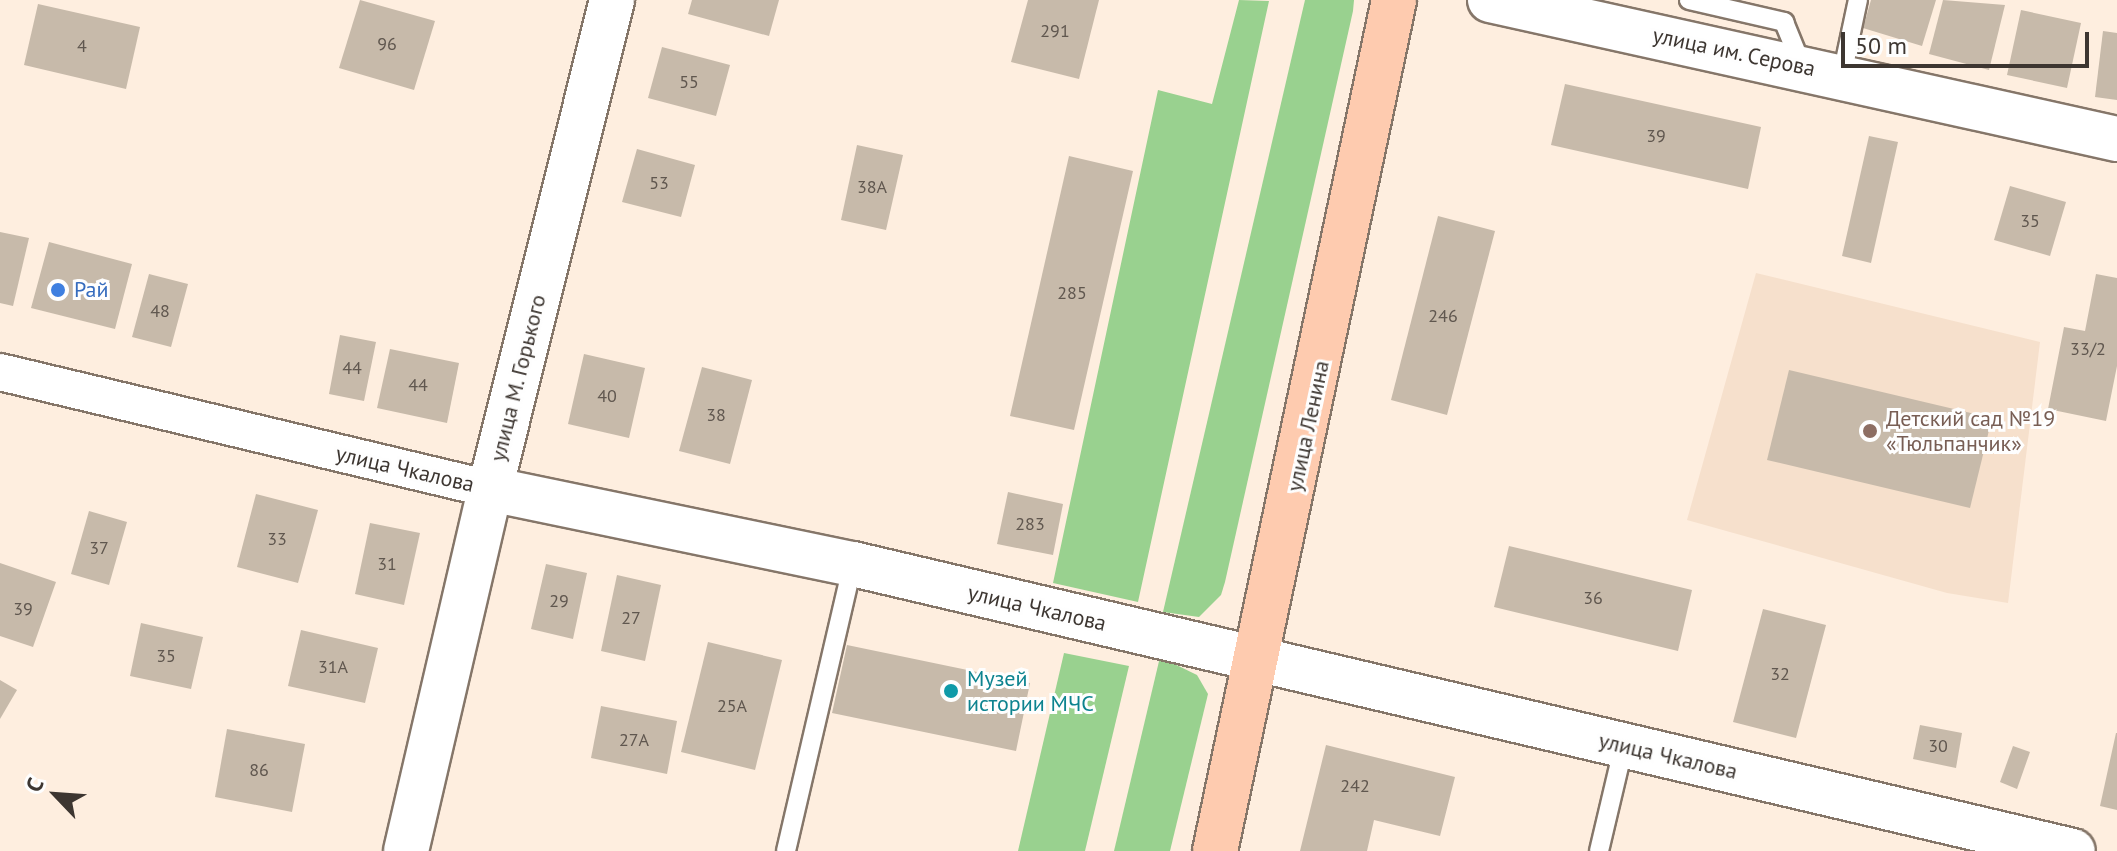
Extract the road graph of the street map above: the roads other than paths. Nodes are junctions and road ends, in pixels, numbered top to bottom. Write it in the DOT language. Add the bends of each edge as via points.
graph roads {
  1 [pos="612,0"];
  2 [pos="1394,0"];
  3 [pos="1689,0"];
  4 [pos="1858,0"];
  5 [pos="1509,2"];
  6 [pos="1822,70"];
  7 [pos="2117,139"];
  8 [pos="0,372"];
  9 [pos="490,489"];
  10 [pos="853,564"];
  11 [pos="1258,661"];
  12 [pos="1624,745"];
  13 [pos="406,851"];
  14 [pos="786,851"];
  15 [pos="1215,851"];
  16 [pos="1599,851"];
  17 [pos="2073,851"];
  1 -- 9 [label="street, улица М. Горького"];
  2 -- 11 [label="main road, улица Ленина"];
  3 -- 6 [label="lane" via="1784,22"];
  4 -- 6 [label="lane"];
  5 -- 6 [label="street, улица им. Серова"];
  6 -- 7 [label="street, улица им. Серова"];
  8 -- 9 [label="street, улица Чкалова"];
  9 -- 10 [label="street, улица Чкалова"];
  9 -- 13 [label="street, улица М. Горького"];
  10 -- 11 [label="street, улица Чкалова"];
  10 -- 14 [label="lane"];
  11 -- 12 [label="street, улица Чкалова"];
  11 -- 15 [label="main road, улица Ленина"];
  12 -- 16 [label="lane"];
  12 -- 17 [label="street, улица Чкалова"];
}
